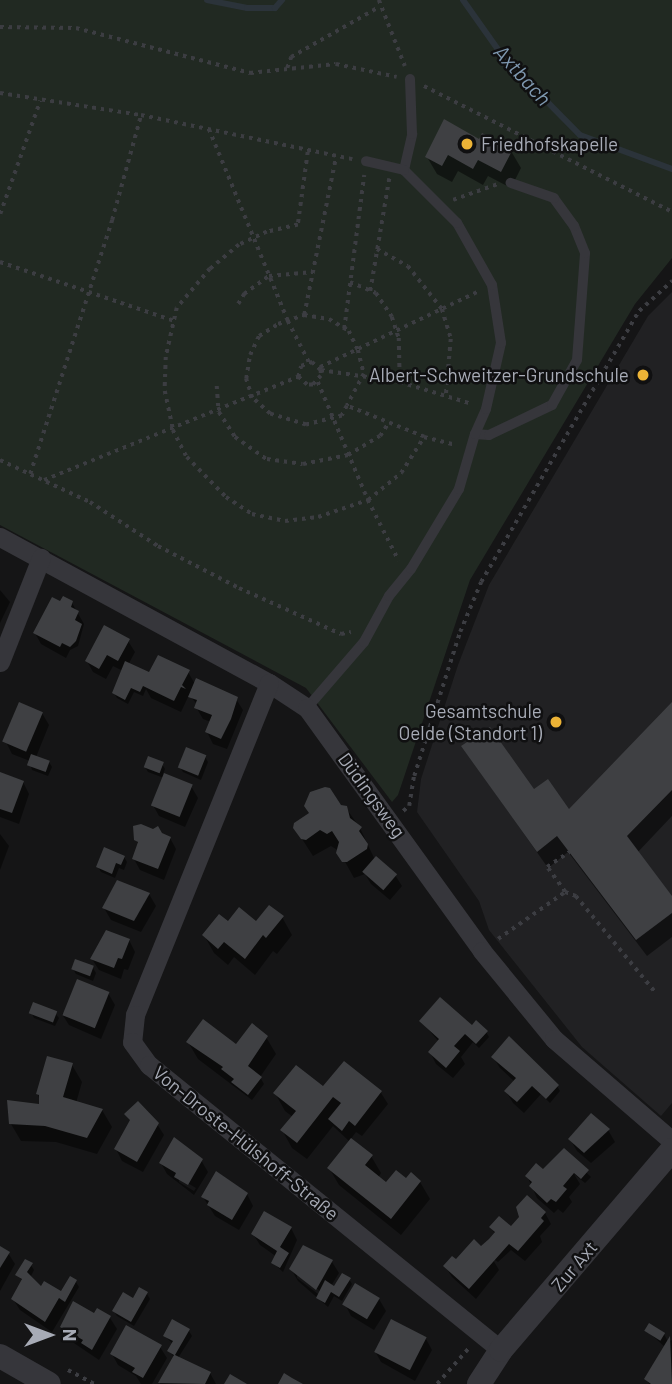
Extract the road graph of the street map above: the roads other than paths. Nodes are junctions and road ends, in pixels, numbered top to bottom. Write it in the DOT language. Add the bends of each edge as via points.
graph roads {
  1 [pos="410,79"];
  2 [pos="366,161"];
  3 [pos="404,170"];
  4 [pos="506,183"];
  5 [pos="475,434"];
  6 [pos="0,537"];
  7 [pos="41,558"];
  8 [pos="0,662"];
  9 [pos="269,683"];
  10 [pos="307,708"];
  11 [pos="672,1141"];
  12 [pos="672,1150"];
  13 [pos="501,1350"];
  14 [pos="0,1356"];
  15 [pos="43,1382"];
  16 [pos="479,1384"];
  1 -- 3 [label="lane" via="412,134"];
  2 -- 3 [label="lane"];
  3 -- 5 [label="lane" via="441,204 477,254 492,285 501,343 486,409"];
  4 -- 5 [label="lane" via="554,198 574,226 584,253 577,360 552,405 489,435"];
  5 -- 10 [label="lane" via="459,489 364,642"];
  6 -- 7 [label="street, Düdingsweg"];
  7 -- 8 [label="street"];
  7 -- 9 [label="street, Düdingsweg"];
  9 -- 10 [label="street, Düdingsweg"];
  9 -- 13 [label="street, Von-Droste-Hülshoff-Straße" via="135,1015 132,1042 149,1065"];
  10 -- 11 [label="street, Düdingsweg" via="482,951 554,1039"];
  12 -- 13 [label="street, Zur Axt"];
  13 -- 16 [label="street, Zur Axt"];
  14 -- 15 [label="street"];
}
